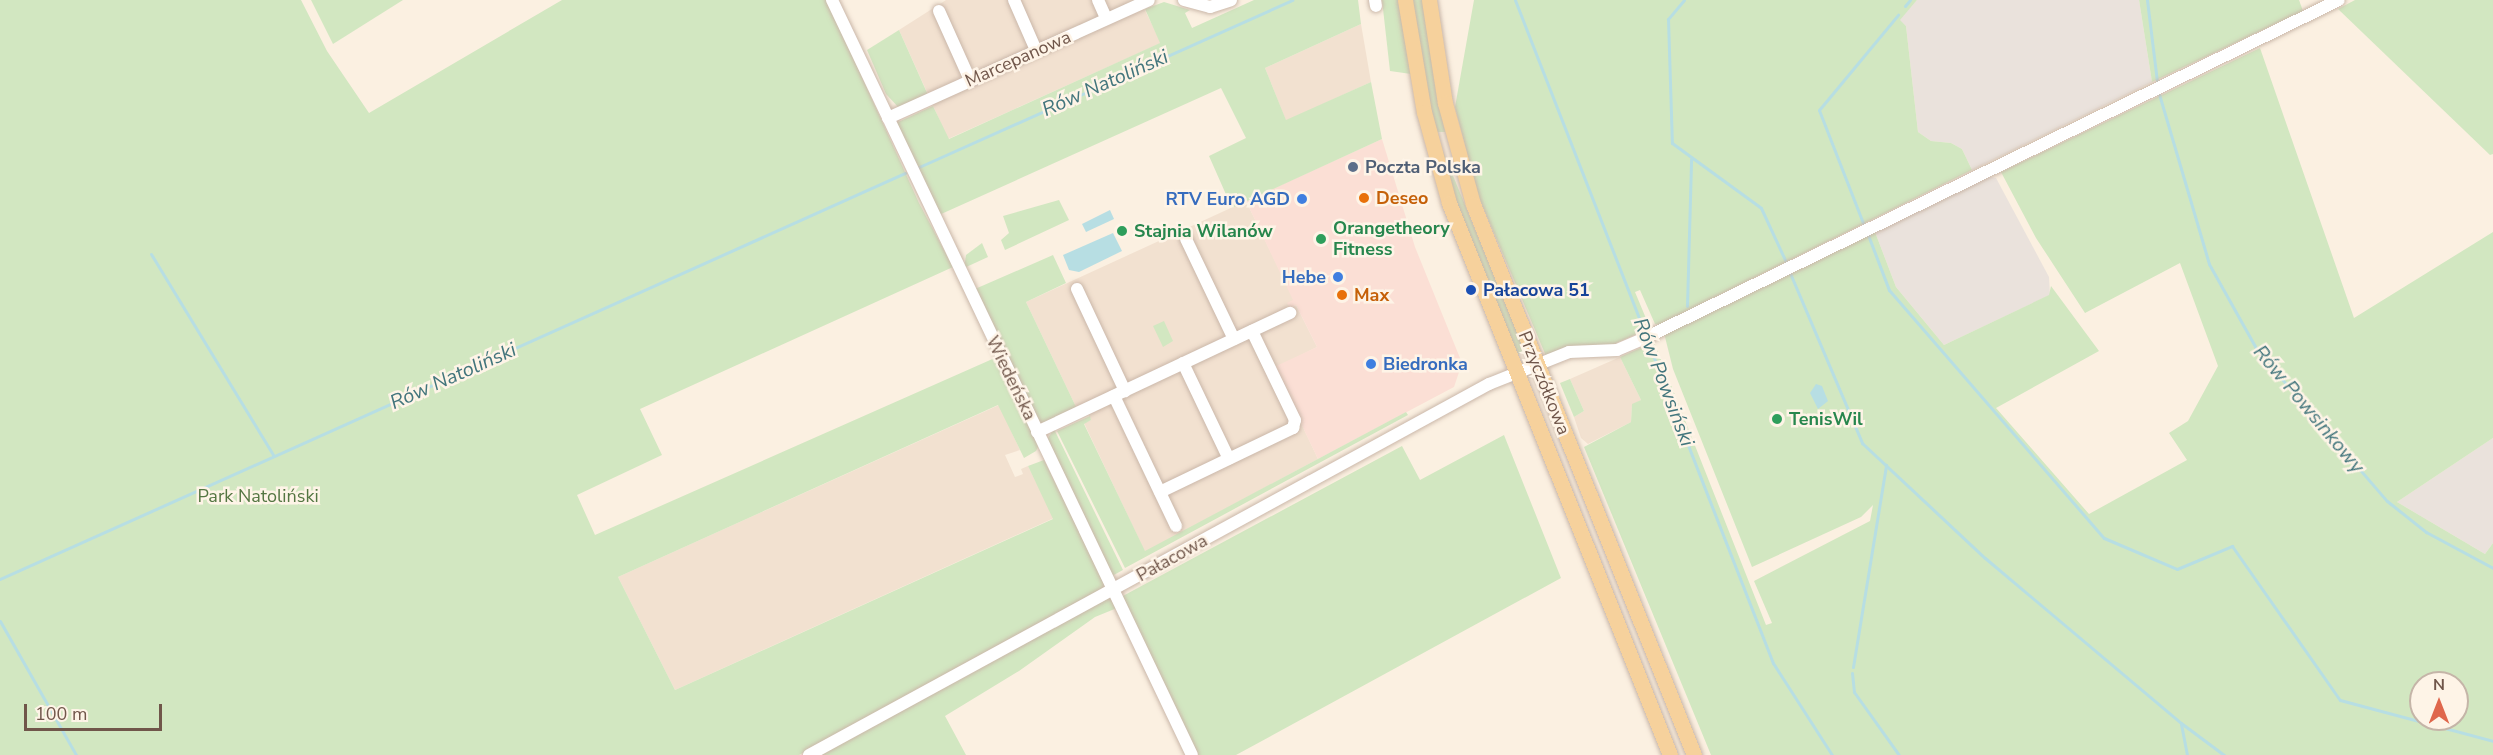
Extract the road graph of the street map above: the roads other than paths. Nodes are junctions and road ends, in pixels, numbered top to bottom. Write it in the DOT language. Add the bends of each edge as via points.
graph roads {
  1 [pos="832,0"];
  2 [pos="1014,0"];
  3 [pos="1098,0"];
  4 [pos="1149,0"];
  5 [pos="1184,0"];
  6 [pos="1231,0"];
  7 [pos="1405,0"];
  8 [pos="1429,0"];
  9 [pos="2339,0"];
  10 [pos="939,11"];
  11 [pos="1106,18"];
  12 [pos="1036,50"];
  13 [pos="970,80"];
  14 [pos="888,118"];
  15 [pos="1430,140"];
  16 [pos="1456,154"];
  17 [pos="1186,239"];
  18 [pos="1077,289"];
  19 [pos="1290,313"];
  20 [pos="1252,331"];
  21 [pos="1234,339"];
  22 [pos="1183,363"];
  23 [pos="1536,364"];
  24 [pos="1516,372"];
  25 [pos="1119,393"];
  26 [pos="1037,432"];
  27 [pos="1229,459"];
  28 [pos="1160,492"];
  29 [pos="1176,526"];
  30 [pos="1114,589"];
  31 [pos="1671,752"];
  32 [pos="808,755"];
  33 [pos="1192,755"];
  34 [pos="1694,755"];
  1 -- 14 [label="street, Wiedeńska"];
  2 -- 12 [label="street"];
  3 -- 11 [label="street"];
  4 -- 11 [label="street, Marcepanowa"];
  5 -- 6 [label="street" via="1210,7"];
  7 -- 15 [label="main road, Przyczółkowa"];
  8 -- 16 [label="main road, Przyczółkowa"];
  9 -- 23 [label="street, Pałacowa" via="1646,337 1617,350 1578,350"];
  10 -- 13 [label="street"];
  11 -- 12 [label="street, Marcepanowa"];
  12 -- 13 [label="street, Marcepanowa"];
  13 -- 14 [label="street, Marcepanowa"];
  14 -- 26 [label="street, Wiedeńska"];
  15 -- 16 [label="main road" via="1448,141"];
  15 -- 24 [label="main road, Przyczółkowa" via="1449,203"];
  16 -- 23 [label="main road, Przyczółkowa"];
  17 -- 21 [label="street"];
  18 -- 25 [label="street"];
  19 -- 20 [label="street"];
  20 -- 21 [label="street"];
  20 -- 27 [label="street" via="1295,423 1291,430"];
  21 -- 22 [label="street"];
  22 -- 25 [label="street"];
  22 -- 27 [label="street"];
  23 -- 24 [label="street, Pałacowa"];
  23 -- 34 [label="main road, Przyczółkowa"];
  24 -- 30 [label="street, Pałacowa"];
  24 -- 31 [label="main road, Przyczółkowa"];
  25 -- 26 [label="street"];
  25 -- 28 [label="street"];
  26 -- 30 [label="street, Wiedeńska"];
  27 -- 28 [label="street"];
  28 -- 29 [label="street"];
  30 -- 32 [label="street, Pałacowa"];
  30 -- 33 [label="street, Wiedeńska"];
}
